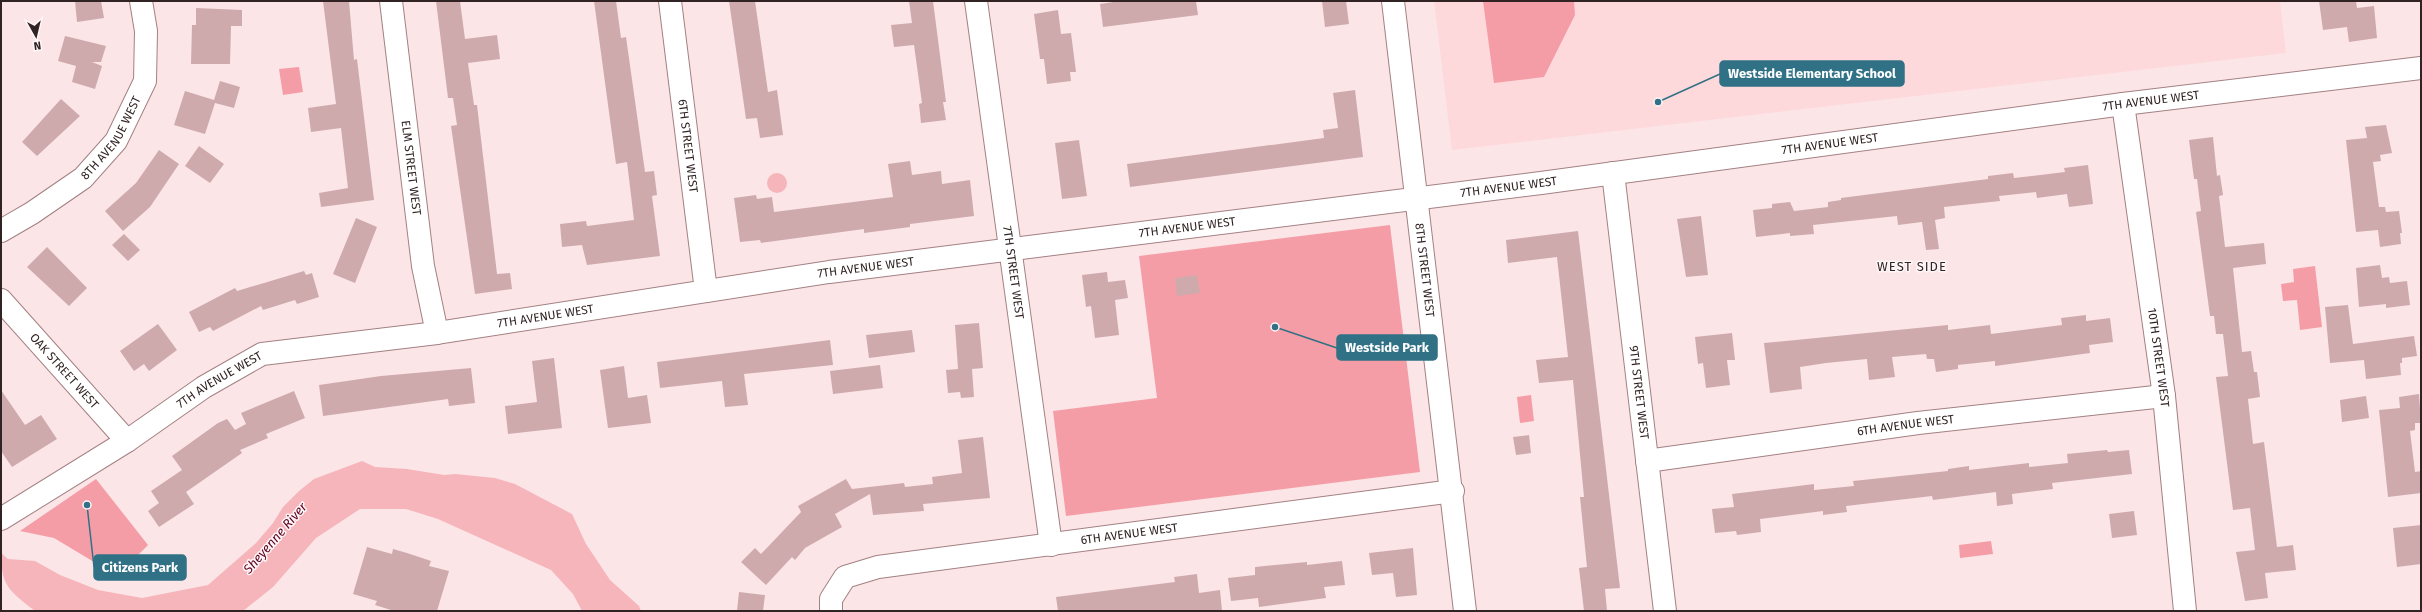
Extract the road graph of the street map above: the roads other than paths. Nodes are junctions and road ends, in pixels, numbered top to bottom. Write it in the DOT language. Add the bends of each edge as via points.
graph roads {
  1 [pos="141,1"];
  2 [pos="391,1"];
  3 [pos="670,1"];
  4 [pos="976,1"];
  5 [pos="1393,1"];
  6 [pos="2421,68"];
  7 [pos="2123,104"];
  8 [pos="1613,173"];
  9 [pos="1416,198"];
  10 [pos="1,230"];
  11 [pos="1010,249"];
  12 [pos="706,291"];
  13 [pos="1,300"];
  14 [pos="437,333"];
  15 [pos="2164,396"];
  16 [pos="127,441"];
  17 [pos="1647,461"];
  18 [pos="1453,492"];
  19 [pos="1,519"];
  20 [pos="1051,544"];
  21 [pos="831,611"];
  22 [pos="1466,611"];
  23 [pos="1665,611"];
  24 [pos="2185,611"];
  1 -- 10 [label="street, 8TH AVENUE WEST" via="146,31 145,81 116,141 83,178 32,213"];
  2 -- 14 [label="street, ELM STREET WEST" via="423,266"];
  3 -- 12 [label="street, 6TH STREET WEST"];
  4 -- 11 [label="street, 7TH STREET WEST"];
  5 -- 9 [label="street, 8TH STREET WEST"];
  6 -- 7 [label="street, 7TH AVENUE WEST"];
  7 -- 8 [label="street, 7TH AVENUE WEST"];
  7 -- 15 [label="street, 10TH STREET WEST"];
  8 -- 9 [label="street, 7TH AVENUE WEST"];
  8 -- 17 [label="street, 9TH STREET WEST"];
  9 -- 11 [label="street, 7TH AVENUE WEST"];
  9 -- 18 [label="street, 8TH STREET WEST"];
  11 -- 12 [label="street, 7TH AVENUE WEST"];
  11 -- 20 [label="street, 7TH STREET WEST"];
  12 -- 14 [label="street, 7TH AVENUE WEST"];
  13 -- 16 [label="street, OAK STREET WEST"];
  14 -- 16 [label="street, 7TH AVENUE WEST" via="262,354 204,387"];
  15 -- 17 [label="street, 6TH AVENUE WEST" via="1918,423"];
  15 -- 24 [label="street, 10TH STREET WEST"];
  16 -- 19 [label="street, 7TH AVENUE WEST"];
  17 -- 23 [label="street, 9TH STREET WEST"];
  18 -- 20 [label="street, 6TH AVENUE WEST"];
  18 -- 22 [label="street, 8TH STREET WEST"];
  20 -- 21 [label="street, 6TH AVENUE WEST" via="878,567 845,577 831,600"];
}
